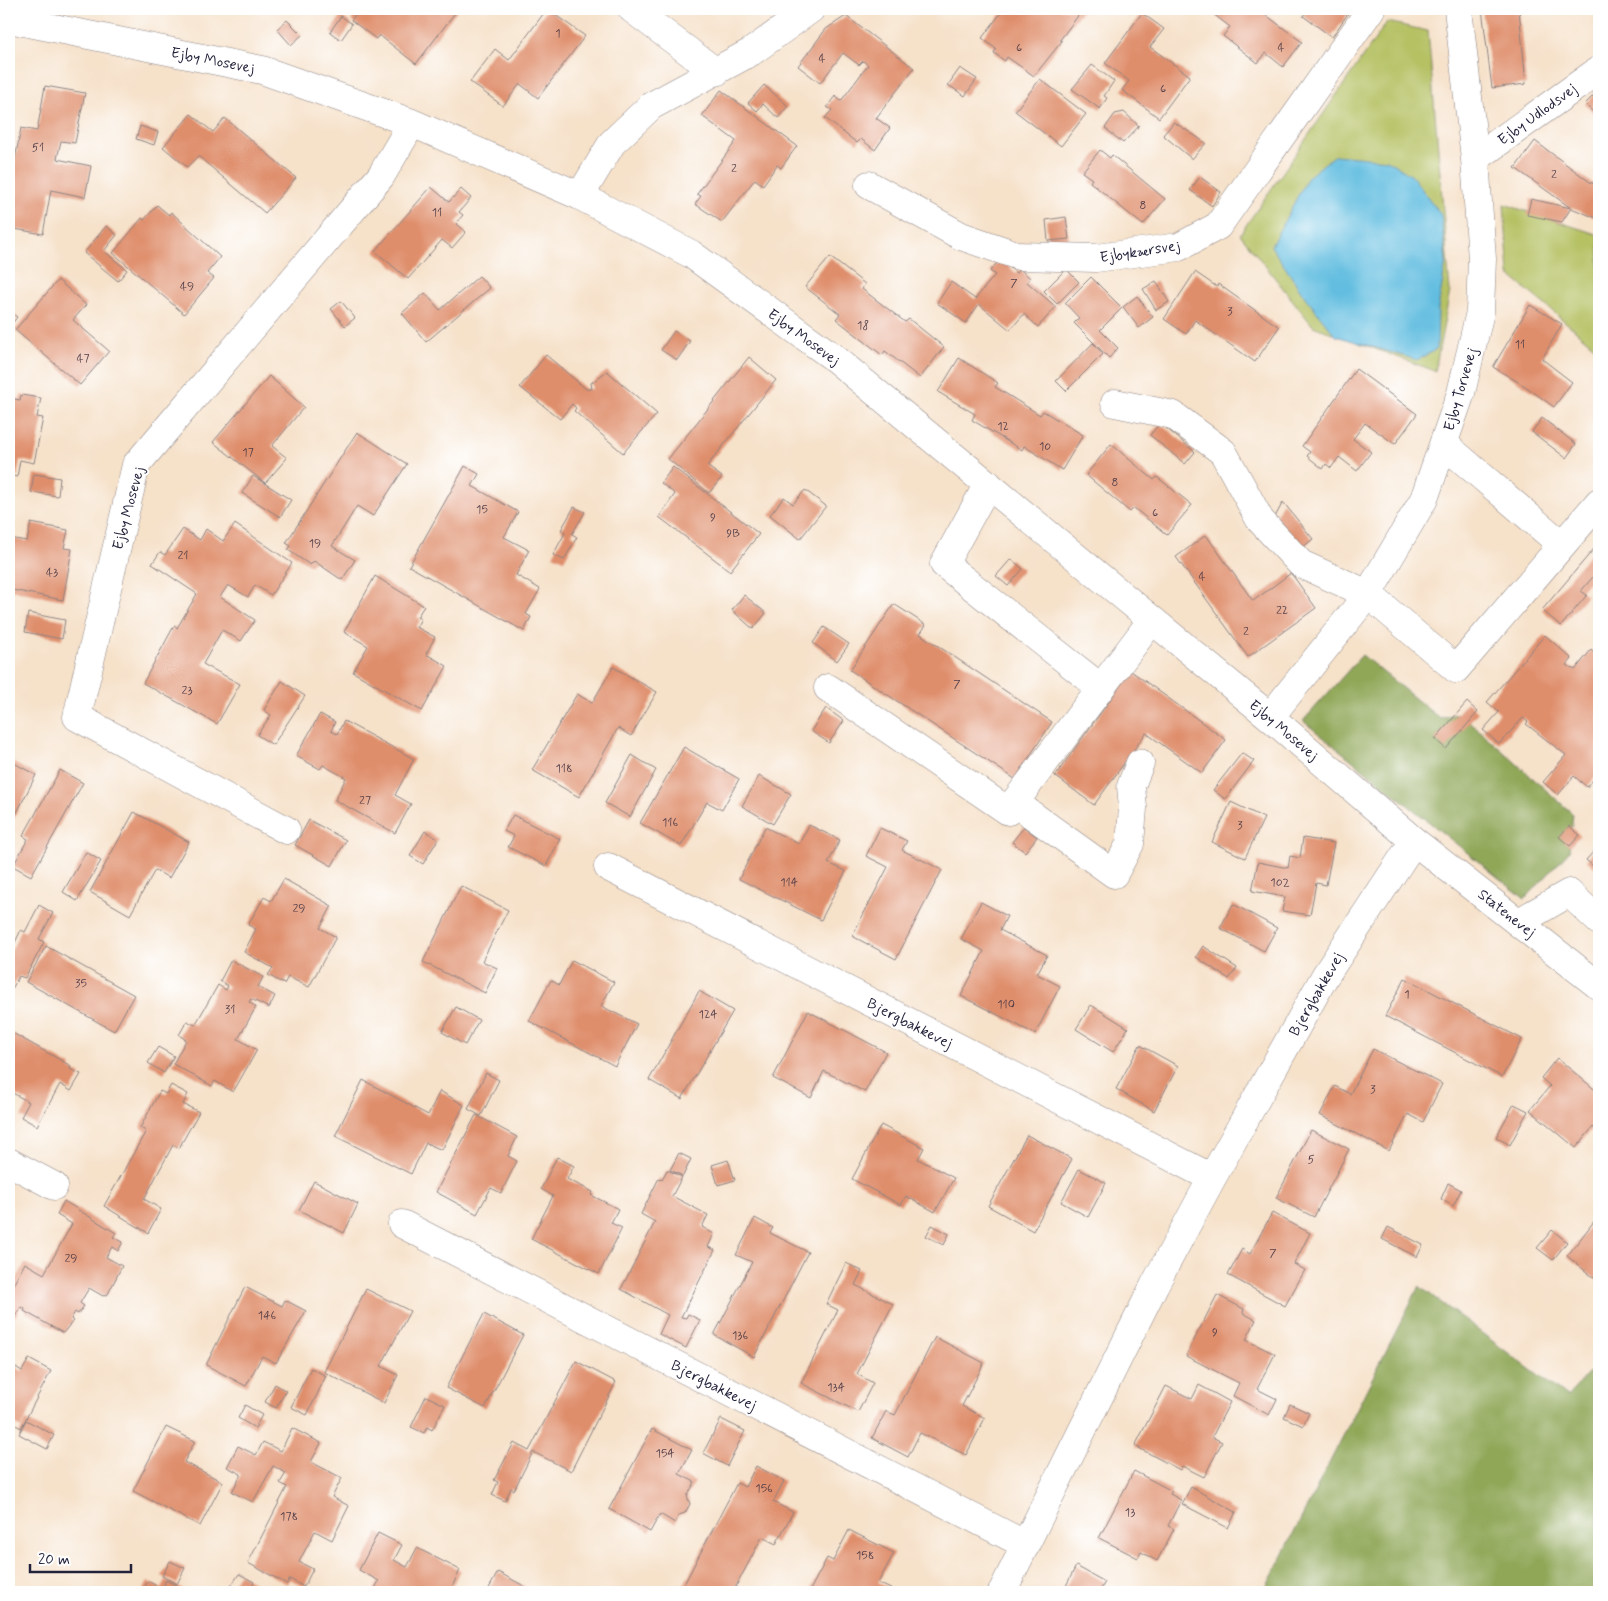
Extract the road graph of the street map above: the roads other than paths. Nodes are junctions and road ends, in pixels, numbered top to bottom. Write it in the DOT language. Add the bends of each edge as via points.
graph roads {
  1 [pos="632,9"];
  2 [pos="811,9"];
  3 [pos="1371,9"];
  4 [pos="1458,9"];
  5 [pos="9,19"];
  6 [pos="1599,70"];
  7 [pos="716,72"];
  8 [pos="412,123"];
  9 [pos="1475,159"];
  10 [pos="869,185"];
  11 [pos="580,196"];
  12 [pos="1115,403"];
  13 [pos="1444,444"];
  14 [pos="988,484"];
  15 [pos="1599,502"];
  16 [pos="1562,545"];
  17 [pos="1368,594"];
  18 [pos="1152,620"];
  19 [pos="828,688"];
  20 [pos="1101,688"];
  21 [pos="1270,717"];
  22 [pos="1140,763"];
  23 [pos="1011,807"];
  24 [pos="286,830"];
  25 [pos="1414,841"];
  26 [pos="608,867"];
  27 [pos="1599,920"];
  28 [pos="1518,922"];
  29 [pos="1599,986"];
  30 [pos="9,1162"];
  31 [pos="1212,1178"];
  32 [pos="54,1186"];
  33 [pos="402,1224"];
  34 [pos="1026,1545"];
  35 [pos="1002,1592"];
  1 -- 7 [label="street"];
  2 -- 7 [label="street" via="751,52"];
  3 -- 10 [label="street, Ejbykærsvej" via="1218,226 1179,247 1096,258 1020,256 961,236"];
  4 -- 9 [label="street, Ejby Torvevej"];
  5 -- 8 [label="street, Ejby Mosevej" via="262,70"];
  6 -- 9 [label="street, Ejby Udlodsvej"];
  7 -- 11 [label="street" via="651,106 612,143"];
  8 -- 11 [label="street, Ejby Mosevej"];
  8 -- 24 [label="street, Ejby Mosevej" via="381,176 136,465 77,718"];
  9 -- 13 [label="street, Ejby Torvevej" via="1482,259 1480,312 1461,393"];
  11 -- 14 [label="street, Ejby Mosevej" via="691,254 833,357"];
  12 -- 17 [label="street" via="1173,415 1223,452 1260,520 1301,564"];
  13 -- 16 [label="street"];
  13 -- 17 [label="street, Ejby Torvevej" via="1424,499"];
  14 -- 18 [label="street, Ejby Mosevej"];
  14 -- 20 [label="street" via="944,564"];
  15 -- 16 [label="street"];
  16 -- 17 [label="street" via="1456,669"];
  17 -- 21 [label="street, Ejby Torvevej"];
  18 -- 20 [label="street"];
  18 -- 21 [label="street, Ejby Mosevej"];
  19 -- 23 [label="street"];
  20 -- 23 [label="street"];
  21 -- 25 [label="street, Ejby Mosevej"];
  22 -- 23 [label="street" via="1130,786 1133,808 1130,844 1114,874"];
  25 -- 28 [label="street, Statenevej"];
  25 -- 31 [label="street, Bjergbakkevej" via="1325,976"];
  26 -- 31 [label="street, Bjergbakkevej"];
  27 -- 28 [label="street" via="1569,893"];
  28 -- 29 [label="street, Statenevej"];
  30 -- 32 [label="street"];
  31 -- 34 [label="street, Bjergbakkevej" via="1155,1284"];
  33 -- 34 [label="street, Bjergbakkevej"];
  34 -- 35 [label="street, Bjergbakkevej"];
}
